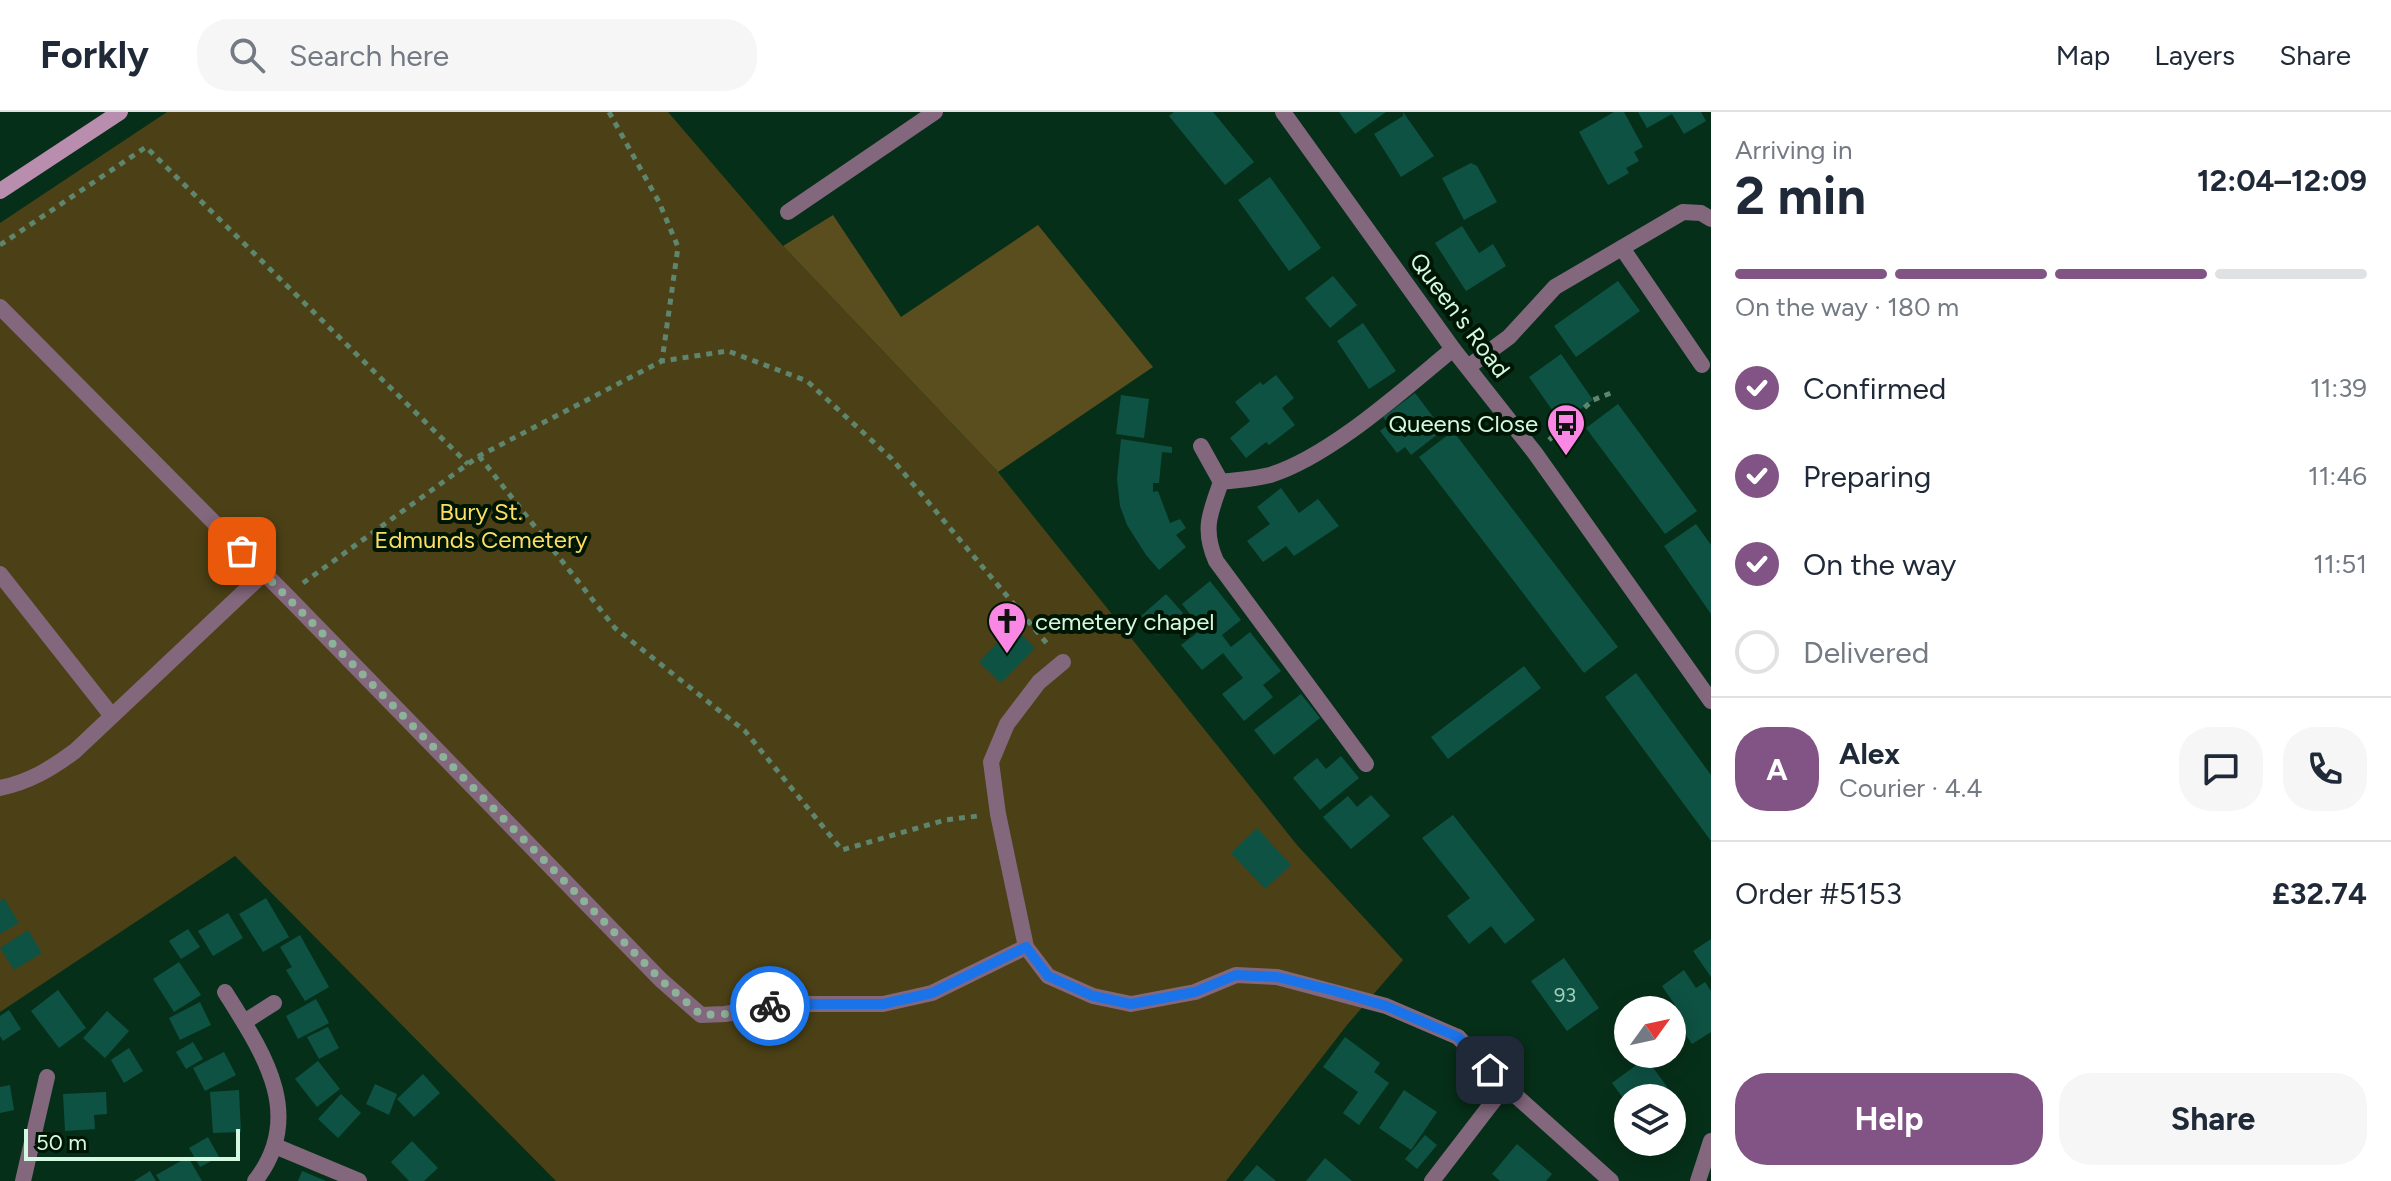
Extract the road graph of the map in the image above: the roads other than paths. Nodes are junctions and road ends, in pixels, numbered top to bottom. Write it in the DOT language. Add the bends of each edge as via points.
graph roads {
  1 [pos="120,112"];
  2 [pos="935,112"];
  3 [pos="1283,112"];
  4 [pos="1,188"];
  5 [pos="788,212"];
  6 [pos="1711,219"];
  7 [pos="1622,248"];
  8 [pos="0,307"];
  9 [pos="1453,349"];
  10 [pos="1702,365"];
  11 [pos="1468,367"];
  12 [pos="1201,446"];
  13 [pos="1221,482"];
  14 [pos="264,573"];
  15 [pos="0,574"];
  16 [pos="1063,662"];
  17 [pos="1711,701"];
  18 [pos="112,716"];
  19 [pos="1366,764"];
  20 [pos="0,788"];
  21 [pos="1026,947"];
  22 [pos="225,992"];
  23 [pos="274,1003"];
  24 [pos="244,1022"];
  25 [pos="47,1077"];
  26 [pos="1505,1086"];
  27 [pos="1711,1141"];
  28 [pos="275,1146"];
  29 [pos="23,1181"];
  30 [pos="255,1181"];
  31 [pos="359,1181"];
  32 [pos="1432,1181"];
  33 [pos="1611,1181"];
  34 [pos="1698,1181"];
  1 -- 4 [label="street"];
  2 -- 5 [label="street"];
  3 -- 9 [label="street, Queen's Road"];
  6 -- 7 [label="street" via="1683,212"];
  7 -- 10 [label="street"];
  7 -- 11 [label="street" via="1555,287 1509,337"];
  8 -- 14 [label="street"];
  9 -- 11 [label="street, Queen's Road"];
  9 -- 13 [label="street" via="1306,459 1269,475"];
  11 -- 17 [label="street, Queen's Road"];
  12 -- 13 [label="street"];
  13 -- 19 [label="street" via="1208,521 1216,561"];
  14 -- 18 [label="street"];
  14 -- 21 [label="street" via="701,1015 785,1004 883,1004 932,993"];
  15 -- 18 [label="street"];
  16 -- 21 [label="street" via="1039,682 1007,724 991,762"];
  18 -- 20 [label="street" via="50,770"];
  21 -- 26 [label="street" via="1048,976 1093,996 1131,1004 1195,992 1236,975 1277,977 1386,1006 1458,1037"];
  22 -- 24 [label="street"];
  23 -- 24 [label="street"];
  24 -- 28 [label="street" via="270,1070 280,1121"];
  25 -- 29 [label="street"];
  26 -- 32 [label="street"];
  26 -- 33 [label="street"];
  27 -- 34 [label="street"];
  28 -- 30 [label="street"];
  28 -- 31 [label="street"];
}
